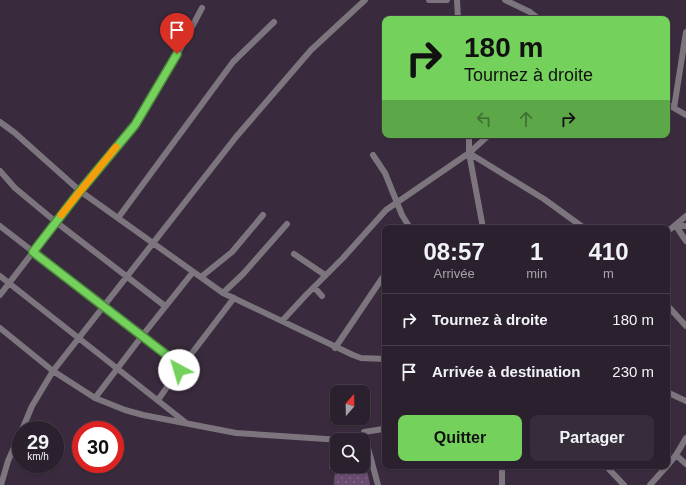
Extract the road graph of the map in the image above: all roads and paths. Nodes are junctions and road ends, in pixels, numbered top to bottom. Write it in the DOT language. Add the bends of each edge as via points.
graph roads {
  1 [pos="365,0"];
  2 [pos="429,0"];
  3 [pos="448,0"];
  4 [pos="457,0"];
  5 [pos="505,0"];
  6 [pos="202,8"];
  7 [pos="458,16"];
  8 [pos="535,16"];
  9 [pos="274,22"];
  10 [pos="686,32"];
  11 [pos="670,106"];
  12 [pos="674,108"];
  13 [pos="686,115"];
  14 [pos="0,122"];
  15 [pos="469,138"];
  16 [pos="486,138"];
  17 [pos="469,153"];
  18 [pos="373,155"];
  19 [pos="0,172"];
  20 [pos="80,191"];
  21 [pos="397,202"];
  22 [pos="263,215"];
  23 [pos="686,216"];
  24 [pos="118,218"];
  25 [pos="56,222"];
  26 [pos="287,224"];
  27 [pos="408,225"];
  28 [pos="482,225"];
  29 [pos="580,225"];
  30 [pos="0,226"];
  31 [pos="676,226"];
  32 [pos="686,226"];
  33 [pos="670,230"];
  34 [pos="686,241"];
  35 [pos="153,243"];
  36 [pos="33,252"];
  37 [pos="294,254"];
  38 [pos="193,272"];
  39 [pos="325,275"];
  40 [pos="0,276"];
  41 [pos="127,277"];
  42 [pos="201,277"];
  43 [pos="382,278"];
  44 [pos="9,283"];
  45 [pos="314,287"];
  46 [pos="223,293"];
  47 [pos="0,295"];
  48 [pos="322,296"];
  49 [pos="234,298"];
  50 [pos="104,306"];
  51 [pos="165,306"];
  52 [pos="670,308"];
  53 [pos="282,321"];
  54 [pos="686,326"];
  55 [pos="0,328"];
  56 [pos="142,336"];
  57 [pos="79,338"];
  58 [pos="335,348"];
  59 [pos="382,359"];
  60 [pos="118,369"];
  61 [pos="179,370"];
  62 [pos="53,371"];
  63 [pos="670,393"];
  64 [pos="95,398"];
  65 [pos="158,400"];
  66 [pos="686,401"];
  67 [pos="25,421"];
  68 [pos="186,423"];
  69 [pos="382,428"];
  70 [pos="364,433"];
  71 [pos="686,438"];
  72 [pos="330,439"];
  73 [pos="12,452"];
  74 [pos="676,454"];
  75 [pos="370,455"];
  76 [pos="670,462"];
  77 [pos="686,464"];
  78 [pos="502,469"];
  79 [pos="609,469"];
  80 [pos="664,469"];
  81 [pos="1,485"];
  82 [pos="378,485"];
  83 [pos="502,485"];
  84 [pos="624,485"];
  85 [pos="650,485"];
  1 -- 35 [label="street" via="296,67 236,137"];
  2 -- 3 [label="street"];
  4 -- 7 [label="street"];
  5 -- 8 [label="street"];
  6 -- 20 [label="street" via="135,125"];
  9 -- 24 [label="street" via="218,80"];
  10 -- 12 [label="street"];
  11 -- 12 [label="street"];
  12 -- 13 [label="street"];
  14 -- 20 [label="street"];
  15 -- 17 [label="street"];
  16 -- 17 [label="street"];
  17 -- 21 [label="street"];
  17 -- 28 [label="street"];
  17 -- 29 [label="street" via="544,199"];
  18 -- 21 [label="street" via="385,173"];
  19 -- 25 [label="street"];
  20 -- 24 [label="street"];
  20 -- 25 [label="street"];
  21 -- 27 [label="street"];
  21 -- 39 [label="street" via="376,220"];
  22 -- 42 [label="street" via="232,252"];
  23 -- 31 [label="street"];
  24 -- 35 [label="street"];
  25 -- 36 [label="street"];
  25 -- 41 [label="street"];
  26 -- 46 [label="street"];
  30 -- 36 [label="street"];
  31 -- 32 [label="street"];
  31 -- 33 [label="street"];
  31 -- 34 [label="street"];
  35 -- 38 [label="street"];
  35 -- 41 [label="street"];
  36 -- 44 [label="street"];
  36 -- 50 [label="street"];
  37 -- 39 [label="street"];
  38 -- 42 [label="street"];
  38 -- 51 [label="street"];
  39 -- 45 [label="street"];
  40 -- 44 [label="street"];
  41 -- 50 [label="street"];
  41 -- 51 [label="street"];
  42 -- 46 [label="street"];
  43 -- 58 [label="street"];
  44 -- 47 [label="street"];
  44 -- 57 [label="street"];
  45 -- 48 [label="street"];
  45 -- 53 [label="street"];
  46 -- 49 [label="street"];
  49 -- 53 [label="street"];
  49 -- 61 [label="street"];
  50 -- 56 [label="street"];
  50 -- 57 [label="street"];
  51 -- 56 [label="street"];
  52 -- 54 [label="street"];
  53 -- 58 [label="street"];
  55 -- 62 [label="street"];
  56 -- 60 [label="street"];
  56 -- 61 [label="street" via="177,363"];
  57 -- 60 [label="street"];
  57 -- 62 [label="street"];
  58 -- 59 [label="street" via="361,358"];
  60 -- 64 [label="street"];
  60 -- 65 [label="street"];
  61 -- 65 [label="street"];
  62 -- 64 [label="street"];
  62 -- 67 [label="street"];
  63 -- 66 [label="street"];
  64 -- 68 [label="street" via="133,413"];
  65 -- 68 [label="street"];
  68 -- 72 [label="street" via="236,433"];
  69 -- 70 [label="street"];
  71 -- 74 [label="street"];
  73 -- 81 [label="street"];
  74 -- 76 [label="street"];
  74 -- 77 [label="street"];
  75 -- 82 [label="street"];
  78 -- 83 [label="street"];
  79 -- 84 [label="street"];
  80 -- 85 [label="street"];
}
